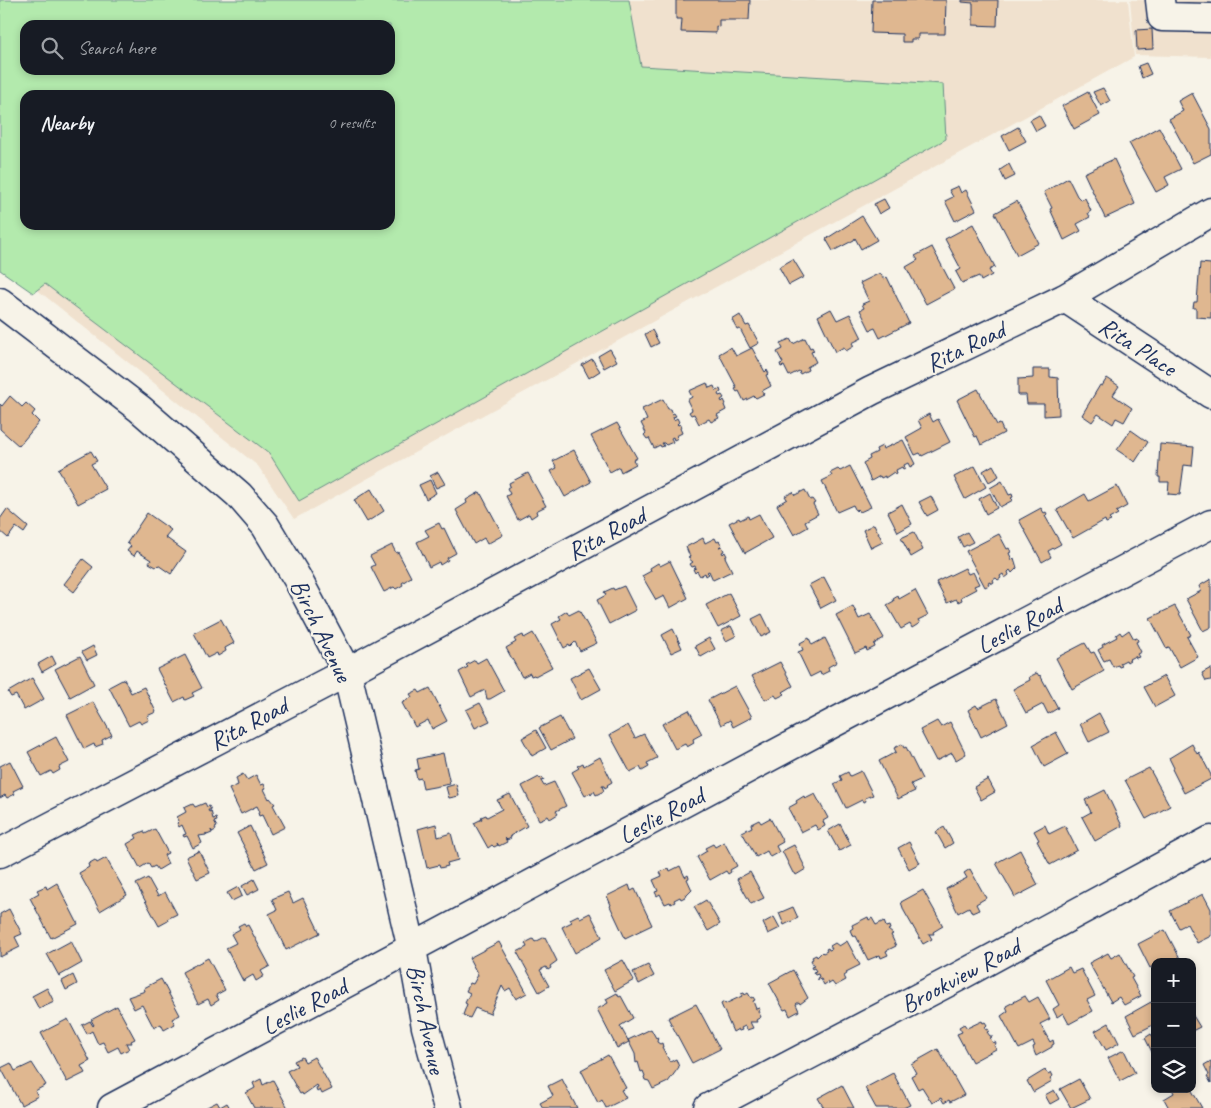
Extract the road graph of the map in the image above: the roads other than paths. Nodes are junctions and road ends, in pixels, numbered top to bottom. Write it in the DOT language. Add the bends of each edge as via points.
graph roads {
  1 [pos="1160,0"];
  2 [pos="1211,18"];
  3 [pos="1211,212"];
  4 [pos="1065,298"];
  5 [pos="0,302"];
  6 [pos="1211,394"];
  7 [pos="1211,524"];
  8 [pos="347,672"];
  9 [pos="1211,840"];
  10 [pos="0,853"];
  11 [pos="412,949"];
  12 [pos="112,1108"];
  13 [pos="448,1108"];
  14 [pos="708,1108"];
  1 -- 2 [label="street" via="1162,17"];
  3 -- 4 [label="street, Rita Road"];
  4 -- 6 [label="street, Rita Place"];
  4 -- 8 [label="street, Rita Road" via="871,391"];
  5 -- 8 [label="street, Birch Avenue" via="140,409 239,495 265,525 293,570"];
  7 -- 11 [label="street, Leslie Road"];
  8 -- 10 [label="street, Rita Road"];
  8 -- 11 [label="street, Birch Avenue"];
  9 -- 14 [label="street, Brookview Road"];
  11 -- 12 [label="street, Leslie Road"];
  11 -- 13 [label="street, Birch Avenue" via="426,1027"];
}
